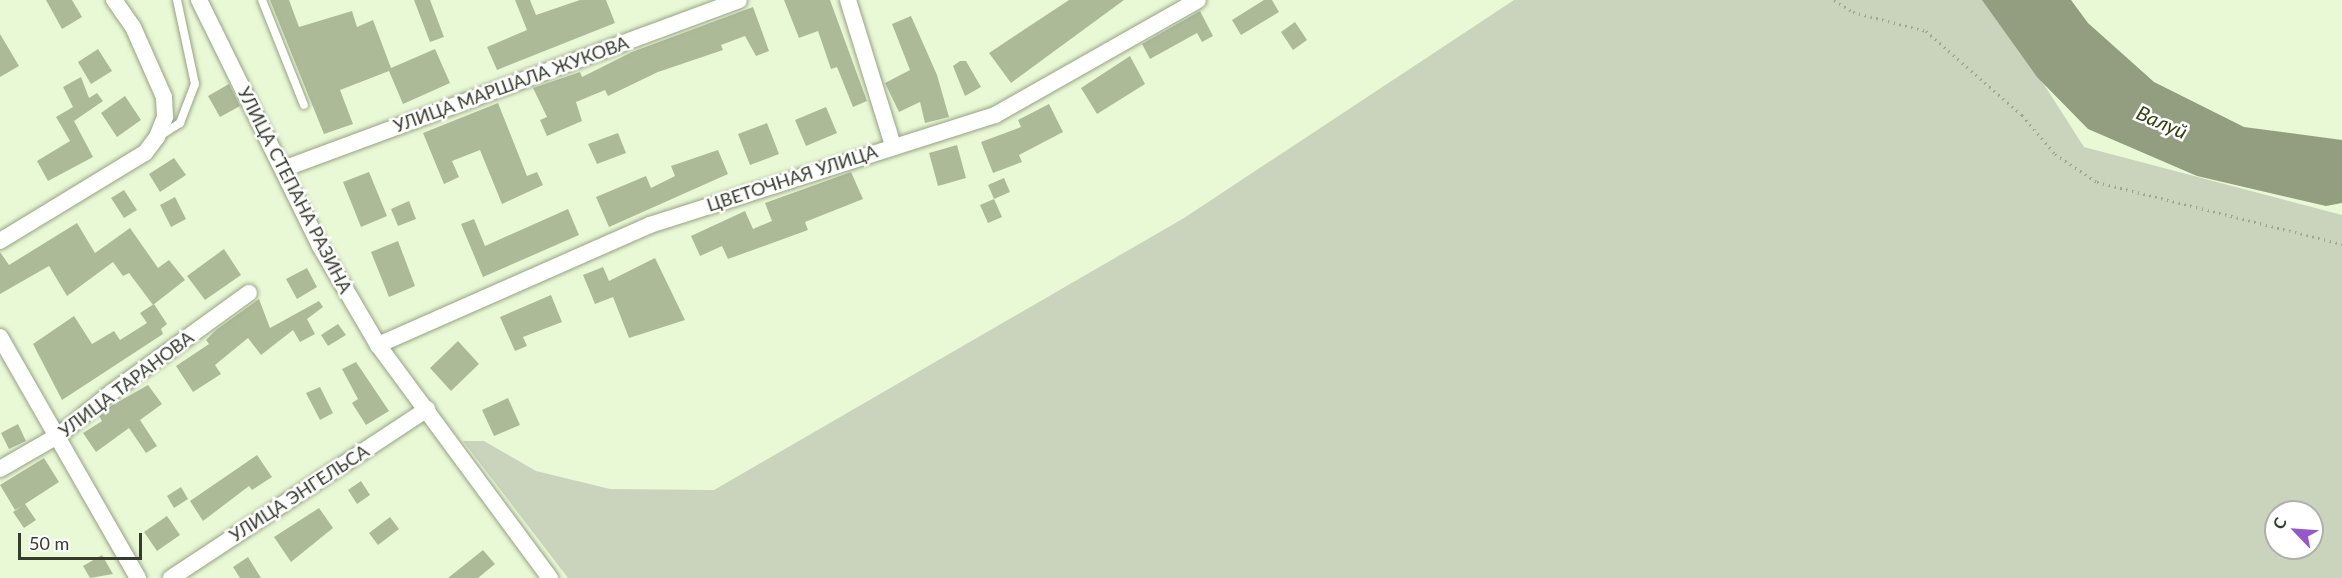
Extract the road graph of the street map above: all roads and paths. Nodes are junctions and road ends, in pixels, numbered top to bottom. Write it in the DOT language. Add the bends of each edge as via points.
graph roads {
  1 [pos="114,0"];
  2 [pos="177,0"];
  3 [pos="199,0"];
  4 [pos="262,0"];
  5 [pos="739,0"];
  6 [pos="848,0"];
  7 [pos="1198,0"];
  8 [pos="1834,0"];
  9 [pos="304,105"];
  10 [pos="157,137"];
  11 [pos="893,145"];
  12 [pos="283,169"];
  13 [pos="0,241"];
  14 [pos="2342,244"];
  15 [pos="249,293"];
  16 [pos="0,338"];
  17 [pos="378,345"];
  18 [pos="427,409"];
  19 [pos="59,435"];
  20 [pos="0,469"];
  21 [pos="138,578"];
  22 [pos="171,578"];
  23 [pos="550,578"];
  1 -- 10 [label="street" via="133,27 164,97 165,117"];
  2 -- 10 [label="lane" via="195,84 180,123"];
  3 -- 12 [label="street, УЛИЦА СТЕПАНА РАЗИНА"];
  4 -- 9 [label="lane"];
  5 -- 12 [label="street, УЛИЦА МАРШАЛА ЖУКОВА"];
  6 -- 11 [label="street"];
  7 -- 11 [label="street, ЦВЕТОЧНАЯ УЛИЦА" via="995,115"];
  8 -- 14 [label="path" via="1853,12 1926,32 2022,115 2055,154 2097,182"];
  10 -- 13 [label="street" via="146,153"];
  11 -- 17 [label="street, ЦВЕТОЧНАЯ УЛИЦА" via="650,225"];
  12 -- 17 [label="street, УЛИЦА СТЕПАНА РАЗИНА" via="320,246"];
  15 -- 19 [label="street, УЛИЦА ТАРАНОВА"];
  16 -- 19 [label="street"];
  17 -- 18 [label="street, УЛИЦА СТЕПАНА РАЗИНА"];
  18 -- 22 [label="street, УЛИЦА ЭНГЕЛЬСА"];
  18 -- 23 [label="street, УЛИЦА СТЕПАНА РАЗИНА"];
  19 -- 20 [label="street, УЛИЦА ТАРАНОВА"];
  19 -- 21 [label="street"];
}
